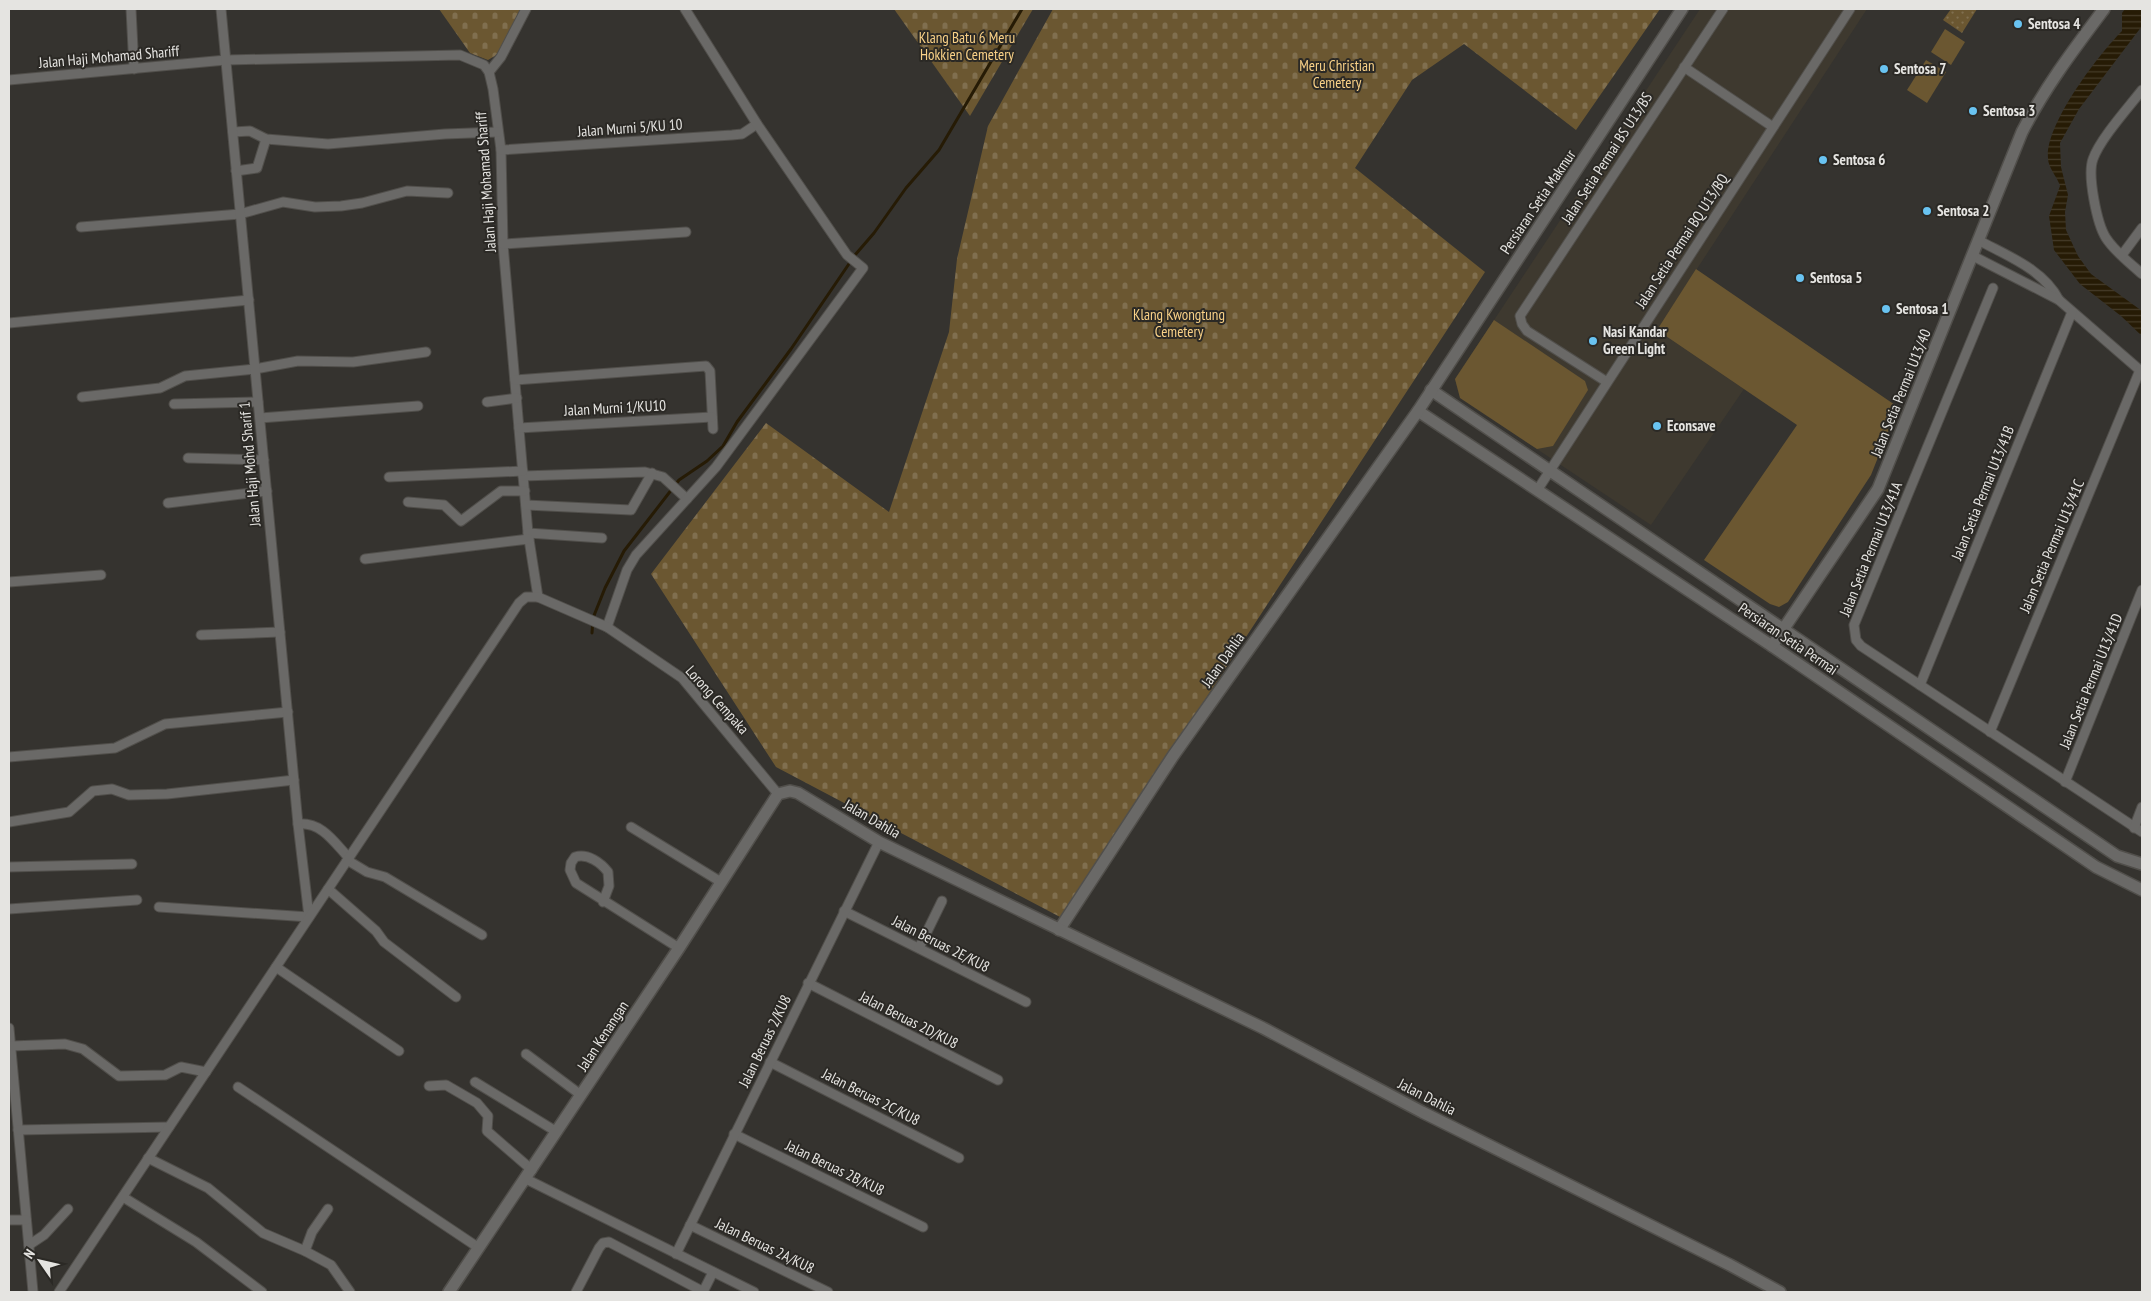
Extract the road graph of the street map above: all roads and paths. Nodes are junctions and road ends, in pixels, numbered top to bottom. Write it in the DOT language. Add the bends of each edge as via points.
graph roads {
  1 [pos="131,9"];
  2 [pos="221,9"];
  3 [pos="526,9"];
  4 [pos="685,9"];
  5 [pos="1682,9"];
  6 [pos="1723,9"];
  7 [pos="1850,9"];
  8 [pos="2104,9"];
  9 [pos="226,60"];
  10 [pos="1684,67"];
  11 [pos="134,69"];
  12 [pos="489,72"];
  13 [pos="9,80"];
  14 [pos="2142,90"];
  15 [pos="757,124"];
  16 [pos="1773,127"];
  17 [pos="233,132"];
  18 [pos="498,132"];
  19 [pos="266,140"];
  20 [pos="501,150"];
  21 [pos="236,171"];
  22 [pos="448,193"];
  23 [pos="240,214"];
  24 [pos="81,227"];
  25 [pos="2142,228"];
  26 [pos="686,232"];
  27 [pos="1980,241"];
  28 [pos="503,244"];
  29 [pos="2122,255"];
  30 [pos="1973,256"];
  31 [pos="2142,274"];
  32 [pos="1993,288"];
  33 [pos="248,300"];
  34 [pos="2059,300"];
  35 [pos="2072,312"];
  36 [pos="9,323"];
  37 [pos="426,352"];
  38 [pos="255,369"];
  39 [pos="2141,371"];
  40 [pos="515,380"];
  41 [pos="1607,382"];
  42 [pos="1431,390"];
  43 [pos="82,396"];
  44 [pos="517,398"];
  45 [pos="258,402"];
  46 [pos="486,402"];
  47 [pos="174,404"];
  48 [pos="418,406"];
  49 [pos="1418,411"];
  50 [pos="712,417"];
  51 [pos="260,418"];
  52 [pos="519,428"];
  53 [pos="713,429"];
  54 [pos="188,458"];
  55 [pos="264,460"];
  56 [pos="1550,470"];
  57 [pos="523,473"];
  58 [pos="652,473"];
  59 [pos="389,477"];
  60 [pos="1538,489"];
  61 [pos="267,491"];
  62 [pos="525,491"];
  63 [pos="687,499"];
  64 [pos="408,502"];
  65 [pos="168,503"];
  66 [pos="526,505"];
  67 [pos="529,536"];
  68 [pos="602,538"];
  69 [pos="365,559"];
  70 [pos="101,575"];
  71 [pos="9,582"];
  72 [pos="2142,590"];
  73 [pos="538,596"];
  74 [pos="607,627"];
  75 [pos="1784,629"];
  76 [pos="280,632"];
  77 [pos="200,635"];
  78 [pos="1772,646"];
  79 [pos="1920,685"];
  80 [pos="288,712"];
  81 [pos="1990,732"];
  82 [pos="9,757"];
  83 [pos="294,780"];
  84 [pos="2066,782"];
  85 [pos="778,794"];
  86 [pos="2142,807"];
  87 [pos="9,822"];
  88 [pos="298,824"];
  89 [pos="631,827"];
  90 [pos="2138,830"];
  91 [pos="878,842"];
  92 [pos="348,859"];
  93 [pos="132,864"];
  94 [pos="2142,864"];
  95 [pos="9,867"];
  96 [pos="721,882"];
  97 [pos="328,889"];
  98 [pos="2142,890"];
  99 [pos="137,900"];
  100 [pos="942,901"];
  101 [pos="603,902"];
  102 [pos="159,907"];
  103 [pos="9,909"];
  104 [pos="844,910"];
  105 [pos="309,917"];
  106 [pos="1060,930"];
  107 [pos="482,935"];
  108 [pos="679,948"];
  109 [pos="919,948"];
  110 [pos="276,967"];
  111 [pos="808,983"];
  112 [pos="456,997"];
  113 [pos="1026,1002"];
  114 [pos="9,1028"];
  115 [pos="11,1046"];
  116 [pos="398,1051"];
  117 [pos="526,1054"];
  118 [pos="770,1062"];
  119 [pos="206,1072"];
  120 [pos="998,1080"];
  121 [pos="475,1082"];
  122 [pos="429,1086"];
  123 [pos="238,1087"];
  124 [pos="581,1095"];
  125 [pos="169,1127"];
  126 [pos="18,1130"];
  127 [pos="557,1132"];
  128 [pos="734,1134"];
  129 [pos="148,1158"];
  130 [pos="959,1158"];
  131 [pos="529,1174"];
  132 [pos="123,1197"];
  133 [pos="68,1209"];
  134 [pos="328,1209"];
  135 [pos="9,1220"];
  136 [pos="26,1220"];
  137 [pos="690,1225"];
  138 [pos="923,1227"];
  139 [pos="29,1245"];
  140 [pos="479,1248"];
  141 [pos="305,1251"];
  142 [pos="676,1254"];
  143 [pos="713,1272"];
  144 [pos="33,1292"];
  145 [pos="59,1292"];
  146 [pos="262,1292"];
  147 [pos="350,1292"];
  148 [pos="449,1292"];
  149 [pos="576,1292"];
  150 [pos="703,1292"];
  151 [pos="754,1292"];
  152 [pos="828,1292"];
  153 [pos="1780,1292"];
  1 -- 11 [label="street"];
  2 -- 9 [label="street, Jalan Haji Mohd Sharif 1"];
  3 -- 12 [label="street" via="501,57"];
  4 -- 15 [label="street"];
  5 -- 42 [label="street, Persiaran Setia Makmur"];
  6 -- 10 [label="street, Jalan Setia Permai BS U13/BS"];
  7 -- 16 [label="street, Jalan Setia Permai BQ U13/BQ"];
  8 -- 27 [label="street, Jalan Setia Permai U13/40" via="2038,100 2022,132"];
  9 -- 11 [label="street, Jalan Haji Mohamad Shariff"];
  9 -- 12 [label="street, Jalan Haji Mohamad Shariff" via="460,55 484,66"];
  9 -- 17 [label="street, Jalan Haji Mohd Sharif 1"];
  10 -- 16 [label="street"];
  10 -- 41 [label="street, Jalan Setia Permai BS U13/BS" via="1520,316 1527,331"];
  11 -- 13 [label="street, Jalan Haji Mohamad Shariff"];
  12 -- 18 [label="street, Jalan Haji Mohamad Shariff"];
  14 -- 29 [label="street" via="2092,160 2091,176 2102,229 2107,240"];
  15 -- 20 [label="street, Jalan Murni 5/KU 10" via="742,134"];
  15 -- 63 [label="street" via="847,255 863,268 722,459"];
  16 -- 41 [label="street, Jalan Setia Permai BQ U13/BQ"];
  17 -- 19 [label="street" via="250,130"];
  17 -- 21 [label="street, Jalan Haji Mohd Sharif 1"];
  18 -- 19 [label="street" via="338,144"];
  18 -- 20 [label="street, Jalan Haji Mohamad Shariff"];
  19 -- 21 [label="street" via="257,168"];
  20 -- 28 [label="street, Jalan Haji Mohamad Shariff"];
  21 -- 23 [label="street, Jalan Haji Mohd Sharif 1"];
  22 -- 23 [label="street" via="407,191 341,206 315,207 283,202"];
  23 -- 24 [label="street"];
  23 -- 33 [label="street, Jalan Haji Mohd Sharif 1"];
  25 -- 29 [label="street"];
  26 -- 28 [label="street"];
  27 -- 30 [label="street, Jalan Setia Permai U13/40"];
  27 -- 34 [label="street" via="2024,264 2054,290"];
  28 -- 40 [label="street, Jalan Haji Mohamad Shariff"];
  29 -- 31 [label="street"];
  30 -- 34 [label="street"];
  30 -- 75 [label="street, Jalan Setia Permai U13/40" via="1878,489"];
  32 -- 79 [label="street, Jalan Setia Permai U13/41A" via="1854,625 1856,640 1861,646"];
  33 -- 36 [label="street"];
  33 -- 38 [label="street, Jalan Haji Mohd Sharif 1"];
  34 -- 35 [label="street"];
  35 -- 39 [label="street"];
  35 -- 79 [label="street, Jalan Setia Permai U13/41B"];
  37 -- 38 [label="street" via="353,362 298,362"];
  38 -- 43 [label="street" via="185,376 160,388"];
  38 -- 45 [label="street, Jalan Haji Mohd Sharif 1"];
  39 -- 81 [label="street, Jalan Setia Permai U13/41C"];
  40 -- 44 [label="street, Jalan Haji Mohamad Shariff"];
  40 -- 50 [label="street" via="706,366 710,371"];
  41 -- 56 [label="street, Jalan Setia Permai BQ U13/BQ"];
  42 -- 49 [label="street, Persiaran Setia Makmur"];
  42 -- 56 [label="street, Persiaran Setia Permai"];
  44 -- 46 [label="street"];
  44 -- 52 [label="street, Jalan Haji Mohamad Shariff"];
  45 -- 47 [label="street"];
  45 -- 51 [label="street, Jalan Haji Mohd Sharif 1"];
  48 -- 51 [label="street"];
  49 -- 60 [label="street, Persiaran Setia Permai"];
  49 -- 106 [label="street, Jalan Dahlia" via="1173,756"];
  50 -- 52 [label="street, Jalan Murni 1/KU10"];
  50 -- 53 [label="street"];
  51 -- 55 [label="street, Jalan Haji Mohd Sharif 1"];
  52 -- 57 [label="street, Jalan Haji Mohamad Shariff"];
  54 -- 55 [label="street"];
  55 -- 61 [label="street, Jalan Haji Mohd Sharif 1"];
  56 -- 60 [label="street, Jalan Setia Permai BQ U13/BQ"];
  56 -- 75 [label="street, Persiaran Setia Permai"];
  57 -- 58 [label="street"];
  57 -- 59 [label="street"];
  57 -- 62 [label="street, Jalan Haji Mohamad Shariff"];
  58 -- 63 [label="street" via="663,476"];
  58 -- 66 [label="street" via="631,510"];
  60 -- 78 [label="street, Persiaran Setia Permai"];
  61 -- 65 [label="street"];
  61 -- 76 [label="street, Jalan Haji Mohd Sharif 1"];
  62 -- 64 [label="street" via="501,491 461,521 444,505"];
  62 -- 66 [label="street, Jalan Haji Mohamad Shariff"];
  63 -- 74 [label="street" via="636,555 627,570"];
  66 -- 67 [label="street, Jalan Haji Mohamad Shariff"];
  67 -- 68 [label="street"];
  67 -- 69 [label="street"];
  67 -- 73 [label="street, Jalan Haji Mohamad Shariff"];
  70 -- 71 [label="street"];
  72 -- 84 [label="street, Jalan Setia Permai U13/41D"];
  73 -- 74 [label="street, Lorong Cempaka"];
  73 -- 92 [label="street" via="526,597 519,603"];
  74 -- 85 [label="street, Lorong Cempaka" via="682,678"];
  75 -- 78 [label="street, Jalan Setia Permai U13/40"];
  75 -- 94 [label="street, Persiaran Setia Permai" via="2117,856"];
  76 -- 77 [label="street"];
  76 -- 80 [label="street, Jalan Haji Mohd Sharif 1"];
  78 -- 98 [label="street, Persiaran Setia Permai" via="2096,867"];
  79 -- 81 [label="street, Jalan Setia Permai U13/41A"];
  80 -- 82 [label="street" via="165,724 116,748"];
  80 -- 83 [label="street, Jalan Haji Mohd Sharif 1"];
  81 -- 84 [label="street, Jalan Setia Permai U13/41A"];
  83 -- 87 [label="street" via="167,794 129,795 112,789 93,792 69,812"];
  83 -- 88 [label="street, Jalan Haji Mohd Sharif 1"];
  84 -- 90 [label="street, Jalan Setia Permai U13/41A"];
  85 -- 91 [label="street, Jalan Dahlia" via="798,793"];
  85 -- 96 [label="street, Jalan Kenangan"];
  86 -- 90 [label="street"];
  88 -- 92 [label="street" via="317,826 328,834"];
  88 -- 105 [label="street, Jalan Haji Mohd Sharif 1"];
  89 -- 96 [label="street"];
  91 -- 104 [label="street, Jalan Beruas 2/KU8"];
  91 -- 106 [label="street, Jalan Dahlia"];
  92 -- 97 [label="street"];
  92 -- 107 [label="street" via="367,872 385,877"];
  93 -- 95 [label="street"];
  96 -- 108 [label="street, Jalan Kenangan"];
  97 -- 105 [label="street"];
  97 -- 112 [label="street" via="384,942"];
  99 -- 103 [label="street"];
  100 -- 109 [label="street"];
  101 -- 101 [label="street" via="576,883 570,870 575,857 590,858 608,872 609,886"];
  101 -- 108 [label="street"];
  102 -- 105 [label="street"];
  104 -- 109 [label="street, Jalan Beruas 2E/KU8"];
  104 -- 111 [label="street, Jalan Beruas 2/KU8"];
  105 -- 110 [label="street"];
  106 -- 153 [label="street, Jalan Dahlia" via="1263,1028 1422,1112"];
  108 -- 124 [label="street, Jalan Kenangan"];
  109 -- 113 [label="street, Jalan Beruas 2E/KU8"];
  110 -- 116 [label="street"];
  110 -- 119 [label="street"];
  111 -- 118 [label="street, Jalan Beruas 2/KU8"];
  111 -- 120 [label="street, Jalan Beruas 2D/KU8"];
  114 -- 115 [label="street"];
  115 -- 119 [label="street" via="65,1044 83,1049 119,1076 164,1075 180,1067"];
  115 -- 126 [label="street"];
  117 -- 124 [label="street"];
  118 -- 128 [label="street, Jalan Beruas 2/KU8"];
  118 -- 130 [label="street, Jalan Beruas 2C/KU8"];
  119 -- 125 [label="street"];
  121 -- 127 [label="street"];
  122 -- 131 [label="street" via="446,1085 478,1103 488,1116 487,1131"];
  123 -- 140 [label="street"];
  124 -- 127 [label="street, Jalan Kenangan"];
  125 -- 126 [label="street"];
  125 -- 129 [label="street"];
  126 -- 136 [label="street"];
  127 -- 131 [label="street, Jalan Kenangan"];
  128 -- 137 [label="street, Jalan Beruas 2/KU8"];
  128 -- 138 [label="street, Jalan Beruas 2B/KU8"];
  129 -- 132 [label="street"];
  129 -- 141 [label="street" via="208,1188 263,1233"];
  131 -- 140 [label="street, Jalan Kenangan"];
  131 -- 142 [label="street"];
  132 -- 145 [label="street"];
  132 -- 146 [label="street" via="196,1242"];
  133 -- 139 [label="street" via="44,1235"];
  134 -- 141 [label="street" via="312,1232"];
  135 -- 136 [label="street"];
  136 -- 139 [label="street"];
  137 -- 142 [label="street, Jalan Beruas 2/KU8"];
  137 -- 152 [label="street, Jalan Beruas 2A/KU8"];
  139 -- 144 [label="street"];
  140 -- 148 [label="street, Jalan Kenangan"];
  141 -- 147 [label="street" via="331,1265"];
  142 -- 143 [label="street"];
  143 -- 150 [label="street"];
  143 -- 151 [label="street"];
  149 -- 150 [label="street" via="599,1248 609,1242"];
}
